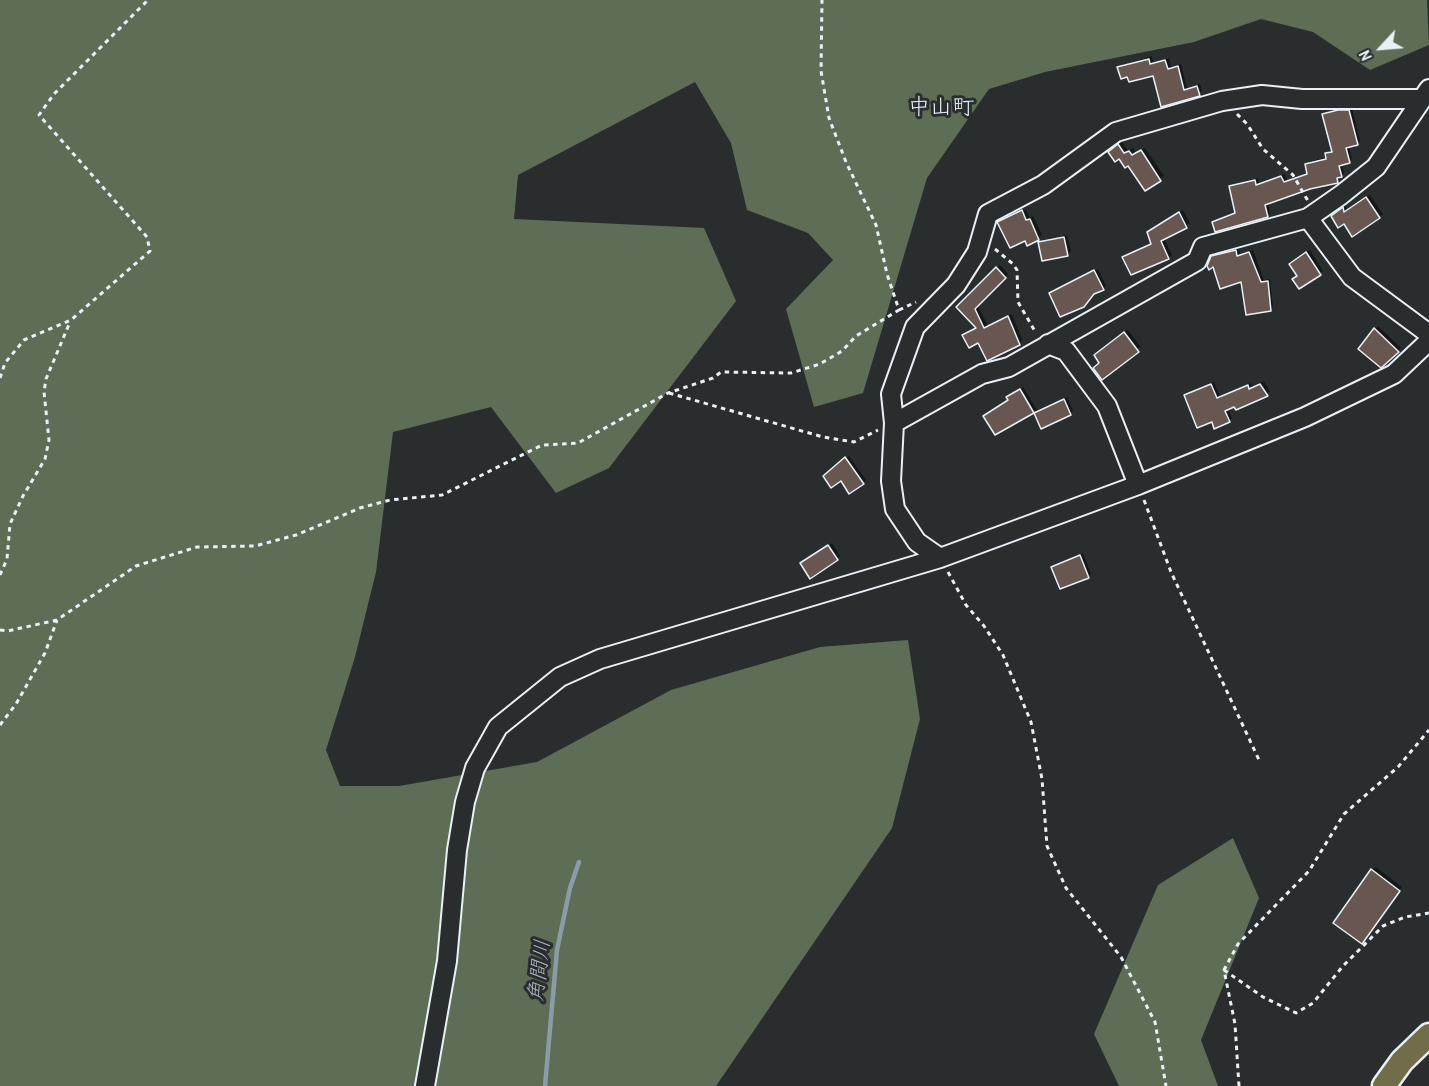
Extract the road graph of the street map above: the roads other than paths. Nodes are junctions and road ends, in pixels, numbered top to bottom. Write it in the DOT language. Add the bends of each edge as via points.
graph roads {
  1 [pos="1425,94"];
  2 [pos="1312,214"];
  3 [pos="1429,334"];
  4 [pos="1429,341"];
  5 [pos="1048,344"];
  6 [pos="894,423"];
  7 [pos="1138,485"];
  8 [pos="940,558"];
  9 [pos="1429,1035"];
  10 [pos="425,1086"];
  11 [pos="1384,1086"];
  1 -- 2 [label="street" via="1376,167"];
  1 -- 6 [label="street" via="1302,99 1263,95 1222,101 1116,132 1043,185 988,214 977,252 956,285 915,327 891,394"];
  2 -- 3 [label="street" via="1352,277"];
  2 -- 5 [label="street" via="1203,247 1197,261"];
  4 -- 7 [label="street" via="1394,374 1305,417"];
  5 -- 6 [label="street" via="1009,367 982,374"];
  5 -- 7 [label="street" via="1066,351 1107,406"];
  6 -- 8 [label="street" via="891,481 895,509 917,542"];
  7 -- 8 [label="street"];
  8 -- 10 [label="street" via="600,659 560,677 498,727 475,768 465,802 447,961"];
  9 -- 11 [label="main road" via="1402,1061"];
}
